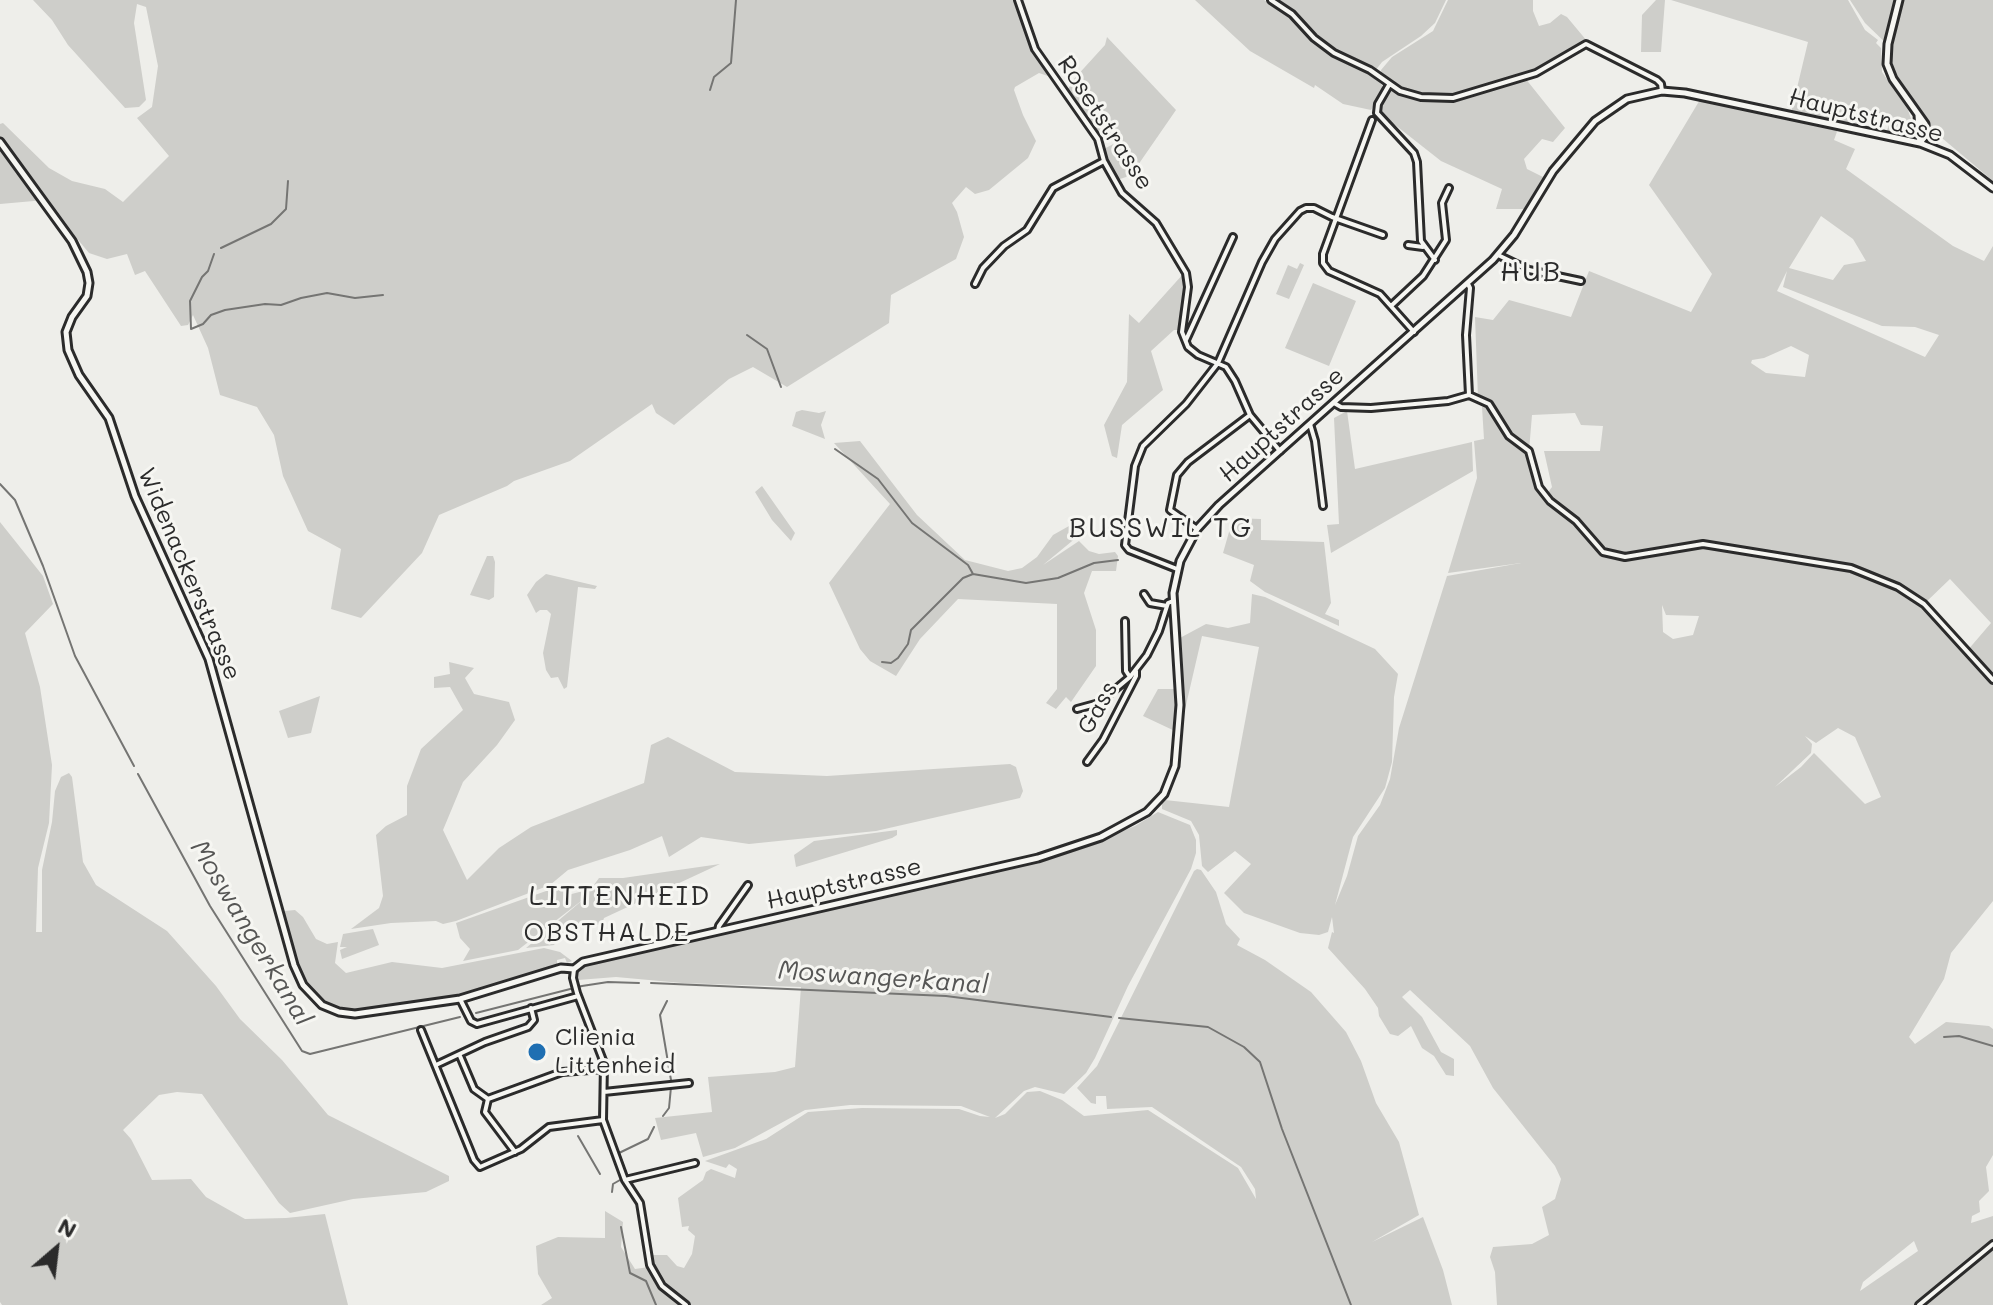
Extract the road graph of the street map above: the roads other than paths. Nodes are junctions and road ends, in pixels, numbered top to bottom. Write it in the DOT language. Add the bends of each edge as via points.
graph roads {
  1 [pos="1018,0"];
  2 [pos="1271,0"];
  3 [pos="1899,0"];
  4 [pos="1389,85"];
  5 [pos="1662,91"];
  6 [pos="1372,120"];
  7 [pos="0,142"];
  8 [pos="1920,143"];
  9 [pos="1104,161"];
  10 [pos="1449,188"];
  11 [pos="1993,188"];
  12 [pos="1336,218"];
  13 [pos="1383,235"];
  14 [pos="1233,237"];
  15 [pos="1408,245"];
  16 [pos="1423,247"];
  17 [pos="1498,255"];
  18 [pos="1435,260"];
  19 [pos="1581,281"];
  20 [pos="975,284"];
  21 [pos="1468,284"];
  22 [pos="1391,306"];
  23 [pos="1414,332"];
  24 [pos="1185,341"];
  25 [pos="1218,363"];
  26 [pos="1469,395"];
  27 [pos="1334,403"];
  28 [pos="1250,415"];
  29 [pos="1310,424"];
  30 [pos="1280,451"];
  31 [pos="1323,506"];
  32 [pos="1197,529"];
  33 [pos="1177,569"];
  34 [pos="1144,594"];
  35 [pos="1170,603"];
  36 [pos="1125,621"];
  37 [pos="1135,670"];
  38 [pos="1130,677"];
  39 [pos="1993,680"];
  40 [pos="1077,709"];
  41 [pos="1087,762"];
  42 [pos="748,885"];
  43 [pos="718,931"];
  44 [pos="574,969"];
  45 [pos="577,994"];
  46 [pos="460,999"];
  47 [pos="531,1008"];
  48 [pos="421,1030"];
  49 [pos="460,1055"];
  50 [pos="435,1066"];
  51 [pos="604,1069"];
  52 [pos="689,1083"];
  53 [pos="604,1092"];
  54 [pos="488,1099"];
  55 [pos="603,1120"];
  56 [pos="515,1152"];
  57 [pos="695,1163"];
  58 [pos="625,1180"];
  59 [pos="1993,1244"];
  60 [pos="686,1305"];
  61 [pos="1919,1305"];
  1 -- 9 [label="street, Rosetstrasse" via="1035,49 1098,139"];
  2 -- 4 [label="street" via="1334,53"];
  3 -- 8 [label="street" via="1887,64 1918,114"];
  4 -- 5 [label="street" via="1421,97 1453,98 1536,73 1586,44 1660,81"];
  4 -- 16 [label="street" via="1377,113 1416,157"];
  5 -- 8 [label="street, Hauptstrasse"];
  5 -- 17 [label="street, Hauptstrasse" via="1627,99 1595,121 1545,181"];
  6 -- 12 [label="street"];
  7 -- 46 [label="street, Widenackerstrasse" via="72,241 87,272 87,296 66,332 68,350 109,418 135,496 209,659 303,985 322,1005 355,1014"];
  8 -- 11 [label="street, Hauptstrasse" via="1950,155"];
  9 -- 20 [label="street" via="1053,188 1027,230 1004,246"];
  9 -- 24 [label="street, Rosetstrasse" via="1122,193 1161,231 1186,273"];
  10 -- 18 [label="street" via="1442,203 1446,240"];
  12 -- 13 [label="street"];
  12 -- 22 [label="street" via="1323,254 1326,268 1377,292"];
  12 -- 25 [label="street" via="1310,207 1288,223 1262,262"];
  14 -- 24 [label="street"];
  15 -- 16 [label="street"];
  16 -- 18 [label="street"];
  17 -- 19 [label="street" via="1529,270"];
  17 -- 21 [label="street, Hauptstrasse"];
  18 -- 22 [label="street"];
  21 -- 23 [label="street, Hauptstrasse"];
  21 -- 26 [label="street"];
  22 -- 23 [label="street"];
  23 -- 27 [label="street, Hauptstrasse"];
  24 -- 25 [label="street" via="1198,355"];
  25 -- 28 [label="street" via="1235,381"];
  25 -- 33 [label="street" via="1136,460 1125,545"];
  26 -- 27 [label="street" via="1371,408"];
  26 -- 39 [label="street" via="1489,404 1509,436 1529,451 1539,487 1603,552 1625,557 1703,544 1851,568 1924,604"];
  27 -- 29 [label="street, Hauptstrasse"];
  28 -- 30 [label="street"];
  28 -- 32 [label="street" via="1177,475 1170,510"];
  29 -- 30 [label="street, Hauptstrasse"];
  29 -- 31 [label="street"];
  30 -- 32 [label="street, Hauptstrasse"];
  32 -- 33 [label="street, Hauptstrasse"];
  33 -- 35 [label="street, Hauptstrasse"];
  34 -- 35 [label="street" via="1150,603"];
  35 -- 37 [label="street"];
  35 -- 43 [label="street, Hauptstrasse" via="1179,741 1168,787 1147,812 1101,837 1038,858"];
  36 -- 38 [label="street"];
  37 -- 38 [label="street"];
  37 -- 41 [label="street, Gass"];
  38 -- 40 [label="street" via="1099,703"];
  42 -- 43 [label="street"];
  43 -- 44 [label="street, Hauptstrasse" via="583,962"];
  44 -- 45 [label="street"];
  44 -- 46 [label="street, Hauptstrasse" via="561,968"];
  45 -- 47 [label="street"];
  45 -- 51 [label="street"];
  46 -- 47 [label="street" via="477,1024"];
  47 -- 49 [label="street" via="534,1022 528,1027"];
  48 -- 50 [label="street"];
  49 -- 50 [label="street"];
  49 -- 54 [label="street" via="474,1089"];
  50 -- 56 [label="street" via="478,1165"];
  51 -- 53 [label="street"];
  51 -- 54 [label="street" via="562,1072"];
  52 -- 53 [label="street"];
  53 -- 55 [label="street"];
  54 -- 56 [label="street" via="485,1112"];
  55 -- 56 [label="street" via="549,1127"];
  55 -- 58 [label="street"];
  57 -- 58 [label="street"];
  58 -- 60 [label="street" via="640,1203 655,1278"];
  59 -- 61 [label="street"];
}
